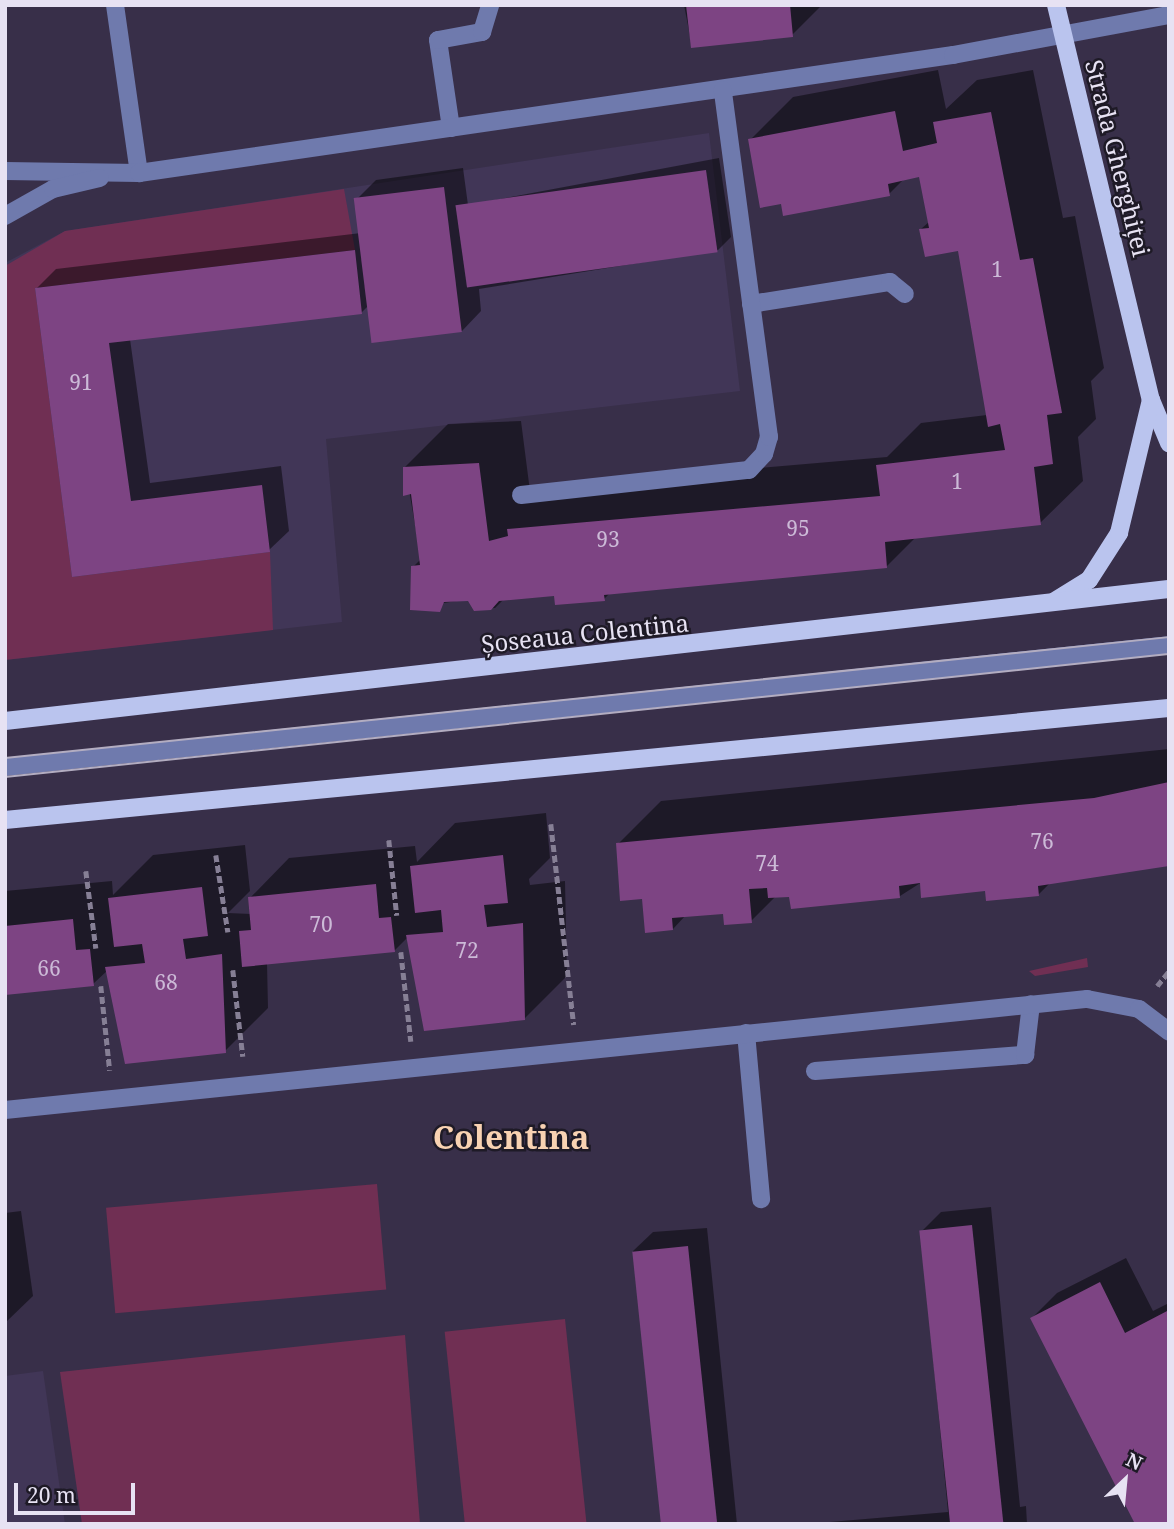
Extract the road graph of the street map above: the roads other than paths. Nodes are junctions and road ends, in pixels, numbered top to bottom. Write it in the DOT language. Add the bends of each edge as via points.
graph roads {
  1 [pos="116,5"];
  2 [pos="490,5"];
  3 [pos="1056,5"];
  4 [pos="1169,15"];
  5 [pos="1063,37"];
  6 [pos="723,90"];
  7 [pos="451,128"];
  8 [pos="5,171"];
  9 [pos="139,173"];
  10 [pos="114,176"];
  11 [pos="5,216"];
  12 [pos="905,295"];
  13 [pos="751,304"];
  14 [pos="1151,400"];
  15 [pos="1169,443"];
  16 [pos="521,495"];
  17 [pos="1169,589"];
  18 [pos="1042,607"];
  19 [pos="1169,645"];
  20 [pos="1169,708"];
  21 [pos="5,721"];
  22 [pos="5,767"];
  23 [pos="5,820"];
  24 [pos="1031,1004"];
  25 [pos="1169,1032"];
  26 [pos="746,1033"];
  27 [pos="816,1072"];
  28 [pos="5,1110"];
  29 [pos="761,1199"];
  1 -- 9 [label="street"];
  2 -- 7 [label="street" via="482,32 438,40"];
  3 -- 5 [label="main road, Strada Gherghiței"];
  4 -- 5 [label="street"];
  5 -- 6 [label="street"];
  5 -- 14 [label="main road, Strada Gherghiței"];
  6 -- 7 [label="street"];
  6 -- 13 [label="street"];
  7 -- 9 [label="street"];
  8 -- 10 [label="street" via="58,168"];
  9 -- 10 [label="street"];
  10 -- 11 [label="street" via="53,189"];
  12 -- 13 [label="street" via="890,282"];
  13 -- 16 [label="street" via="769,437 758,463 749,470"];
  14 -- 15 [label="main road, Strada Gherghiței"];
  14 -- 18 [label="main road" via="1115,542 1089,580"];
  17 -- 18 [label="main road, Șoseaua Colentina"];
  18 -- 21 [label="main road, Șoseaua Colentina"];
  19 -- 22 [label="street"];
  20 -- 23 [label="main road"];
  24 -- 25 [label="street" via="1120,1002"];
  24 -- 26 [label="street"];
  24 -- 27 [label="street" via="1026,1055"];
  26 -- 28 [label="street"];
  26 -- 29 [label="street"];
}
